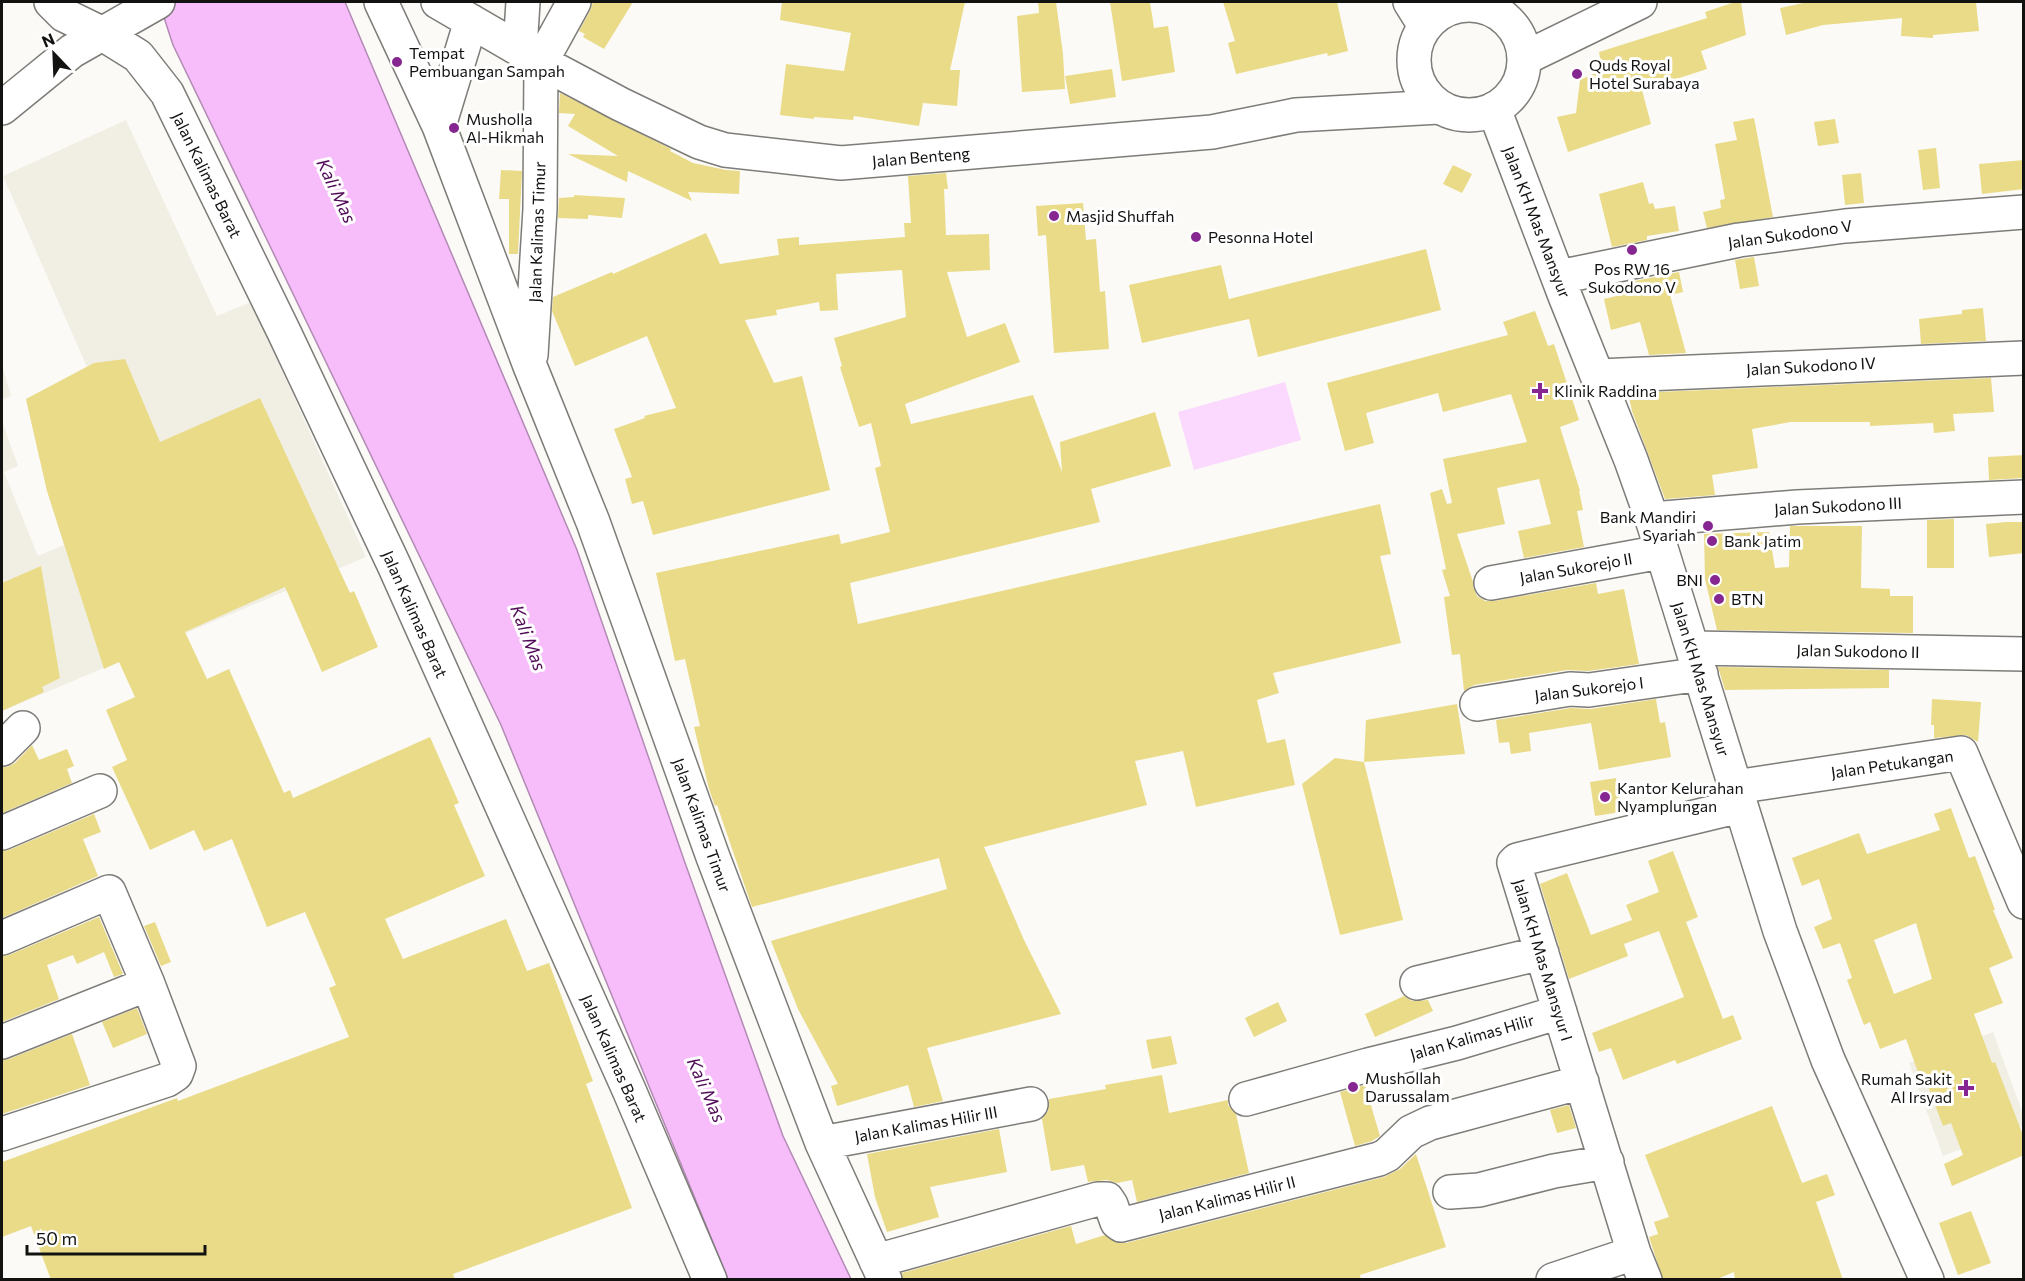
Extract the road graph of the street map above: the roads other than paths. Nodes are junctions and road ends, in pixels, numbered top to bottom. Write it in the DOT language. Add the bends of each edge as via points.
graph roads {
  1 [pos="51,2"];
  2 [pos="157,2"];
  3 [pos="381,2"];
  4 [pos="438,2"];
  5 [pos="523,2"];
  6 [pos="574,2"];
  7 [pos="1640,2"];
  8 [pos="1486,4"];
  9 [pos="1418,14"];
  10 [pos="471,21"];
  11 [pos="101,33"];
  12 [pos="531,55"];
  13 [pos="1525,58"];
  14 [pos="1439,107"];
  15 [pos="2,108"];
  16 [pos="1494,110"];
  17 [pos="440,126"];
  18 [pos="2024,212"];
  19 [pos="1558,277"];
  20 [pos="2024,358"];
  21 [pos="530,366"];
  22 [pos="1598,376"];
  23 [pos="2024,497"];
  24 [pos="1652,519"];
  25 [pos="1661,552"];
  26 [pos="1491,583"];
  27 [pos="2024,654"];
  28 [pos="1696,661"];
  29 [pos="1477,704"];
  30 [pos="100,791"];
  31 [pos="1737,796"];
  32 [pos="2,833"];
  33 [pos="2024,902"];
  34 [pos="2,938"];
  35 [pos="1542,953"];
  36 [pos="1417,983"];
  37 [pos="148,984"];
  38 [pos="1560,1012"];
  39 [pos="2,1042"];
  40 [pos="1582,1082"];
  41 [pos="1246,1099"];
  42 [pos="1031,1104"];
  43 [pos="2,1134"];
  44 [pos="822,1143"];
  45 [pos="1607,1162"];
  46 [pos="1450,1192"];
  47 [pos="1640,1266"];
  48 [pos="881,1270"];
  49 [pos="710,1280"];
  50 [pos="1553,1280"];
  51 [pos="1927,1280"];
  1 -- 11 [label="main road, Jalan Kalimas Barat" via="64,15"];
  2 -- 11 [label="main road"];
  3 -- 17 [label="main road, Jalan Kalimas Timur"];
  4 -- 10 [label="main road, Jalan Benteng"];
  5 -- 12 [label="main road, Jalan Kalimas Timur"];
  6 -- 12 [label="main road"];
  7 -- 13 [label="main road"];
  8 -- 9 [label="main road"];
  8 -- 13 [label="main road" via="1515,28"];
  9 -- 14 [label="main road" via="1414,70 1422,91"];
  10 -- 12 [label="main road, Jalan Benteng"];
  10 -- 17 [label="main road"];
  11 -- 15 [label="main road" via="72,51"];
  11 -- 49 [label="main road, Jalan Kalimas Barat" via="138,56 167,93 284,332 454,699"];
  12 -- 14 [label="main road, Jalan Benteng" via="699,141 725,150 841,163 1212,132 1296,115"];
  12 -- 21 [label="main road, Jalan Kalimas Timur" via="540,209"];
  13 -- 16 [label="main road" via="1517,88"];
  14 -- 16 [label="main road" via="1457,115 1476,116"];
  16 -- 19 [label="main road, Jalan KH Mas Mansyur"];
  17 -- 21 [label="main road, Jalan Kalimas Timur"];
  18 -- 19 [label="main road, Jalan Sukodono V" via="1845,226 1739,240"];
  19 -- 22 [label="main road, Jalan KH Mas Mansyur"];
  20 -- 22 [label="main road, Jalan Sukodono IV"];
  21 -- 44 [label="main road, Jalan Kalimas Timur" via="593,522 713,857"];
  22 -- 24 [label="main road, Jalan KH Mas Mansyur"];
  23 -- 24 [label="main road, Jalan Sukodono III" via="1797,507"];
  24 -- 25 [label="main road, Jalan KH Mas Mansyur"];
  25 -- 26 [label="main road, Jalan Sukorejo II"];
  25 -- 28 [label="main road, Jalan KH Mas Mansyur"];
  27 -- 28 [label="main road, Jalan Sukodono II"];
  28 -- 29 [label="main road, Jalan Sukorejo I" via="1589,690 1570,689"];
  28 -- 31 [label="main road, Jalan KH Mas Mansyur"];
  30 -- 32 [label="main road"];
  31 -- 33 [label="main road, Jalan Petukangan" via="1961,753"];
  31 -- 35 [label="main road, Jalan KH Mas Mansyur I" via="1515,861"];
  31 -- 51 [label="main road, Jalan KH Mas Mansyur" via="1780,931 1828,1060"];
  34 -- 37 [label="main road" via="109,892"];
  35 -- 36 [label="main road"];
  35 -- 38 [label="main road, Jalan KH Mas Mansyur I"];
  37 -- 39 [label="main road"];
  37 -- 43 [label="main road" via="179,1066 176,1074"];
  38 -- 40 [label="main road, Jalan KH Mas Mansyur I"];
  38 -- 41 [label="main road, Jalan Kalimas Hilir"];
  40 -- 45 [label="main road, Jalan KH Mas Mansyur I"];
  40 -- 48 [label="main road, Jalan Kalimas Hilir II" via="1430,1123 1411,1132 1379,1159 1121,1225 1107,1199 1098,1199"];
  42 -- 44 [label="main road, Jalan Kalimas Hilir III"];
  44 -- 48 [label="main road, Jalan Kalimas Timur"];
  45 -- 46 [label="main road" via="1479,1190"];
  45 -- 47 [label="main road, Jalan KH Mas Mansyur I"];
  47 -- 50 [label="main road"];
}
